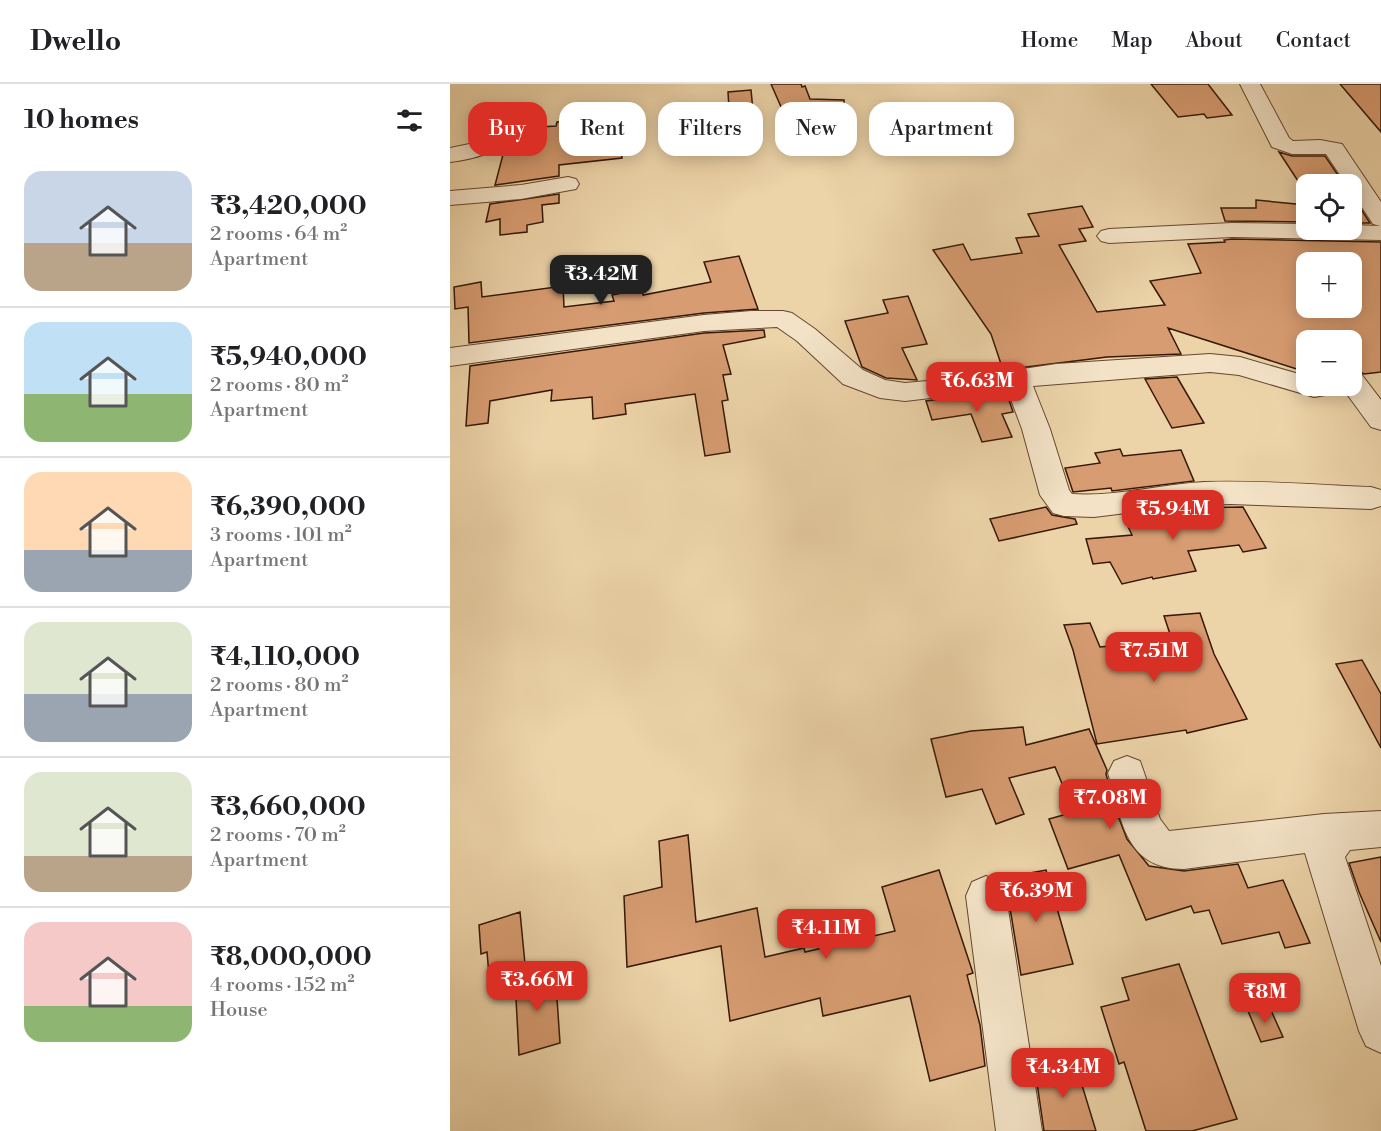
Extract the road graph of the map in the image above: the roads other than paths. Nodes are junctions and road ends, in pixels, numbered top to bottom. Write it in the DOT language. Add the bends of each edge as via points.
graph roads {
  1 [pos="1250,84"];
  2 [pos="468,151"];
  3 [pos="450,155"];
  4 [pos="568,184"];
  5 [pos="450,198"];
  6 [pos="1381,219"];
  7 [pos="1381,233"];
  8 [pos="1109,236"];
  9 [pos="450,357"];
  10 [pos="1017,379"];
  11 [pos="1381,379"];
  12 [pos="1362,381"];
  13 [pos="1296,383"];
  14 [pos="1362,395"];
  15 [pos="1381,420"];
  16 [pos="1378,504"];
  17 [pos="1128,773"];
  18 [pos="1381,829"];
  19 [pos="1339,833"];
  20 [pos="986,896"];
  21 [pos="1381,1030"];
  22 [pos="1019,1131"];
  1 -- 6 [label="street" via="1284,146 1334,149"];
  2 -- 3 [label="street"];
  4 -- 5 [label="street"];
  7 -- 8 [label="street" via="1232,230"];
  9 -- 10 [label="street" via="704,323 783,319 853,376 880,389 906,392"];
  10 -- 13 [label="street" via="1130,366 1210,363 1240,366"];
  10 -- 16 [label="street" via="1055,495 1064,506 1227,493"];
  11 -- 12 [label="street"];
  14 -- 15 [label="street"];
  17 -- 19 [label="street" via="1145,827 1152,843 1160,849 1184,850"];
  18 -- 19 [label="street"];
  19 -- 21 [label="street" via="1324,854"];
  20 -- 22 [label="street"];
}
